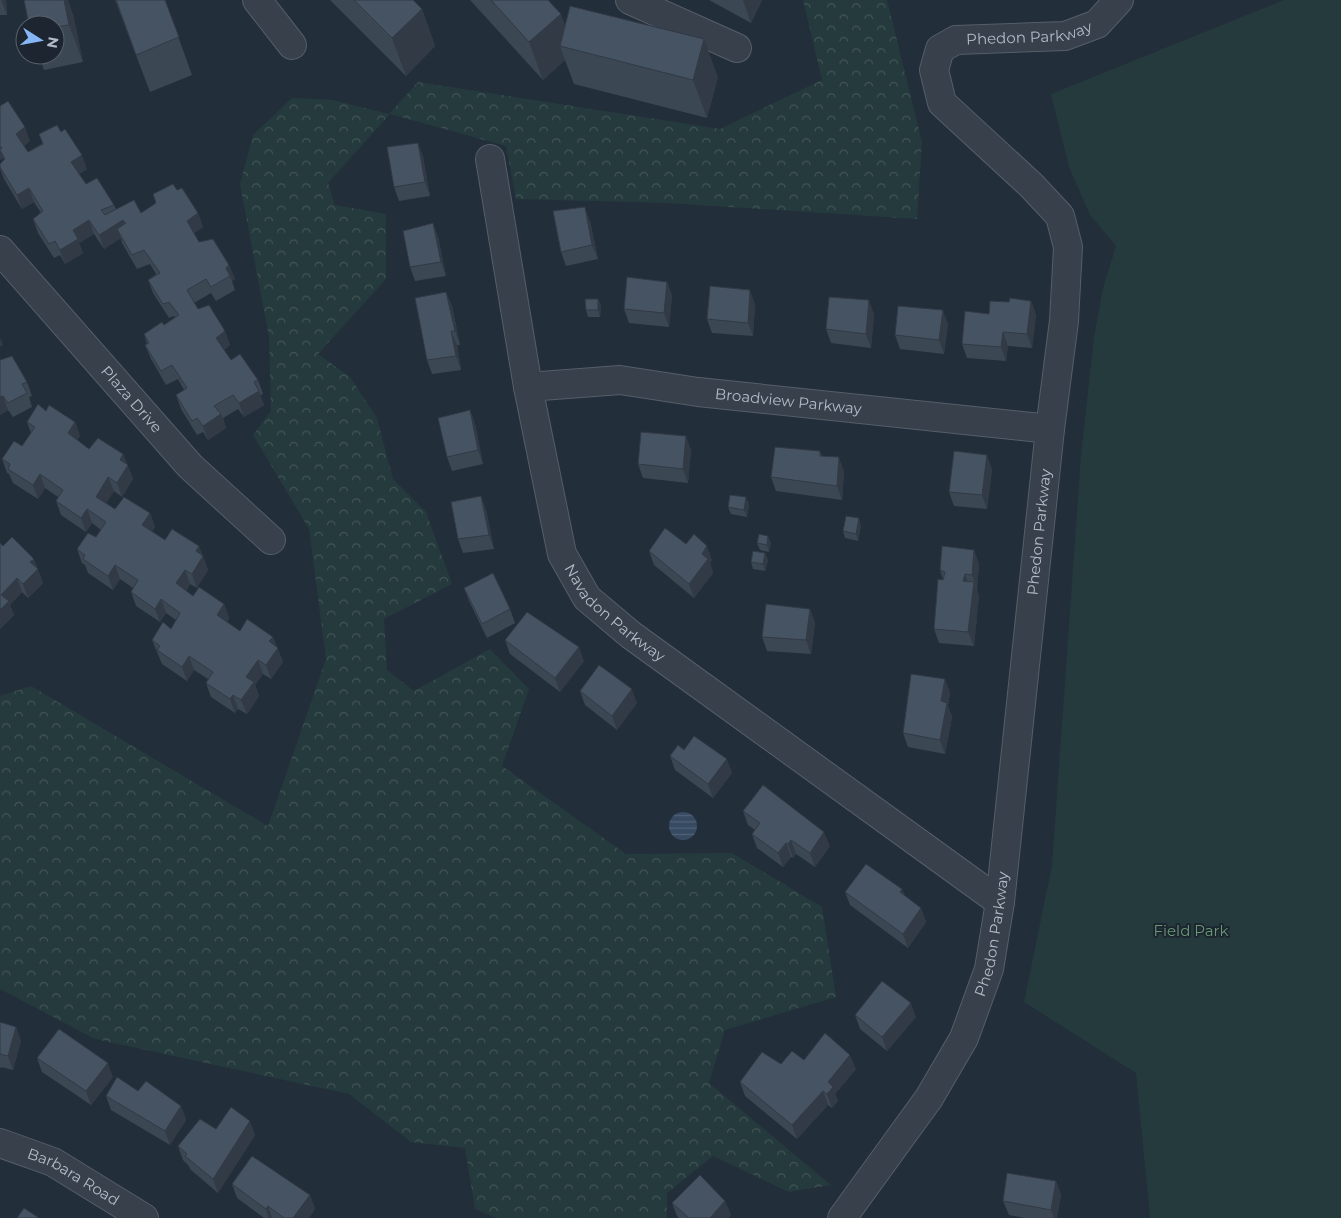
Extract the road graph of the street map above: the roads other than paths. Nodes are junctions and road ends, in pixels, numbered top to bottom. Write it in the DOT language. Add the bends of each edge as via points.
graph roads {
  1 [pos="257,0"];
  2 [pos="630,0"];
  3 [pos="1119,0"];
  4 [pos="292,45"];
  5 [pos="738,48"];
  6 [pos="490,159"];
  7 [pos="0,250"];
  8 [pos="528,387"];
  9 [pos="1050,429"];
  10 [pos="270,540"];
  11 [pos="1000,902"];
  12 [pos="0,1143"];
  13 [pos="144,1218"];
  14 [pos="842,1218"];
  1 -- 4 [label="street"];
  2 -- 5 [label="street"];
  3 -- 9 [label="street, Phedon Parkway" via="1097,24 1065,36 956,40 940,49 934,70 942,103 1060,216 1068,247 1064,321"];
  6 -- 8 [label="street, Navadon Parkway"];
  7 -- 10 [label="street, Plaza Drive" via="190,466"];
  8 -- 9 [label="street, Broadview Parkway" via="620,380 708,393"];
  8 -- 11 [label="street, Navadon Parkway" via="562,554 587,598 631,635"];
  9 -- 11 [label="street, Phedon Parkway"];
  11 -- 14 [label="street, Phedon Parkway" via="989,969 964,1038 929,1098"];
  12 -- 13 [label="street, Barbara Road" via="53,1162"];
}
